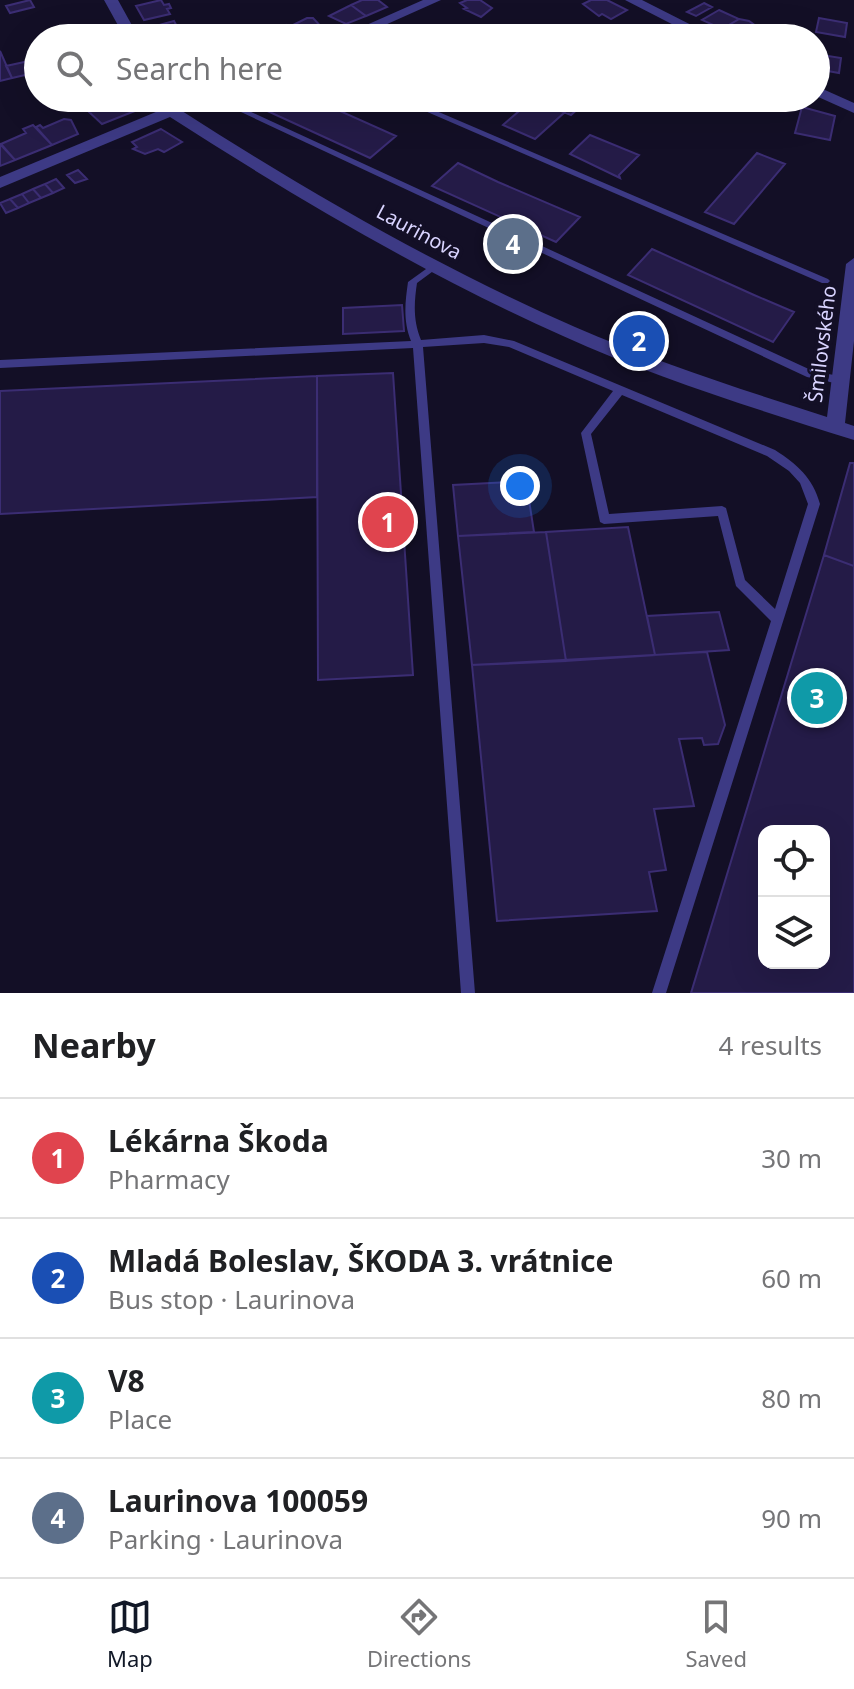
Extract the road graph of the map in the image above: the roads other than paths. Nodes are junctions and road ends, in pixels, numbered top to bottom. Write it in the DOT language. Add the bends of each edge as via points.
graph roads {
  1 [pos="111,0"];
  2 [pos="434,0"];
  3 [pos="632,0"];
  4 [pos="124,24"];
  5 [pos="377,24"];
  6 [pos="681,24"];
  7 [pos="830,97"];
  8 [pos="854,109"];
  9 [pos="151,112"];
  10 [pos="180,112"];
  11 [pos="245,112"];
  12 [pos="432,112"];
  13 [pos="0,183"];
  14 [pos="854,264"];
  15 [pos="433,267"];
  16 [pos="825,281"];
  17 [pos="418,344"];
  18 [pos="0,364"];
  19 [pos="839,380"];
  20 [pos="620,390"];
  21 [pos="835,429"];
  22 [pos="854,433"];
  23 [pos="776,618"];
  24 [pos="468,993"];
  25 [pos="659,993"];
  1 -- 4 [label="street"];
  2 -- 5 [label="street"];
  3 -- 6 [label="street"];
  7 -- 8 [label="street"];
  9 -- 13 [label="street"];
  10 -- 15 [label="street, Laurinova" via="266,172"];
  11 -- 19 [label="lane" via="797,368"];
  12 -- 16 [label="lane"];
  14 -- 19 [label="street, Šmilovského"];
  15 -- 17 [label="lane" via="413,282 408,307"];
  15 -- 21 [label="street, Laurinova" via="570,332"];
  17 -- 18 [label="lane"];
  17 -- 20 [label="lane" via="484,339 511,344"];
  17 -- 24 [label="lane"];
  19 -- 21 [label="street, Šmilovského"];
  20 -- 23 [label="lane" via="771,453 792,466 811,488 814,504"];
  20 -- 23 [label="lane" via="586,433 604,519 722,511 740,582"];
  21 -- 22 [label="street, Laurinova"];
  23 -- 25 [label="lane"];
}
